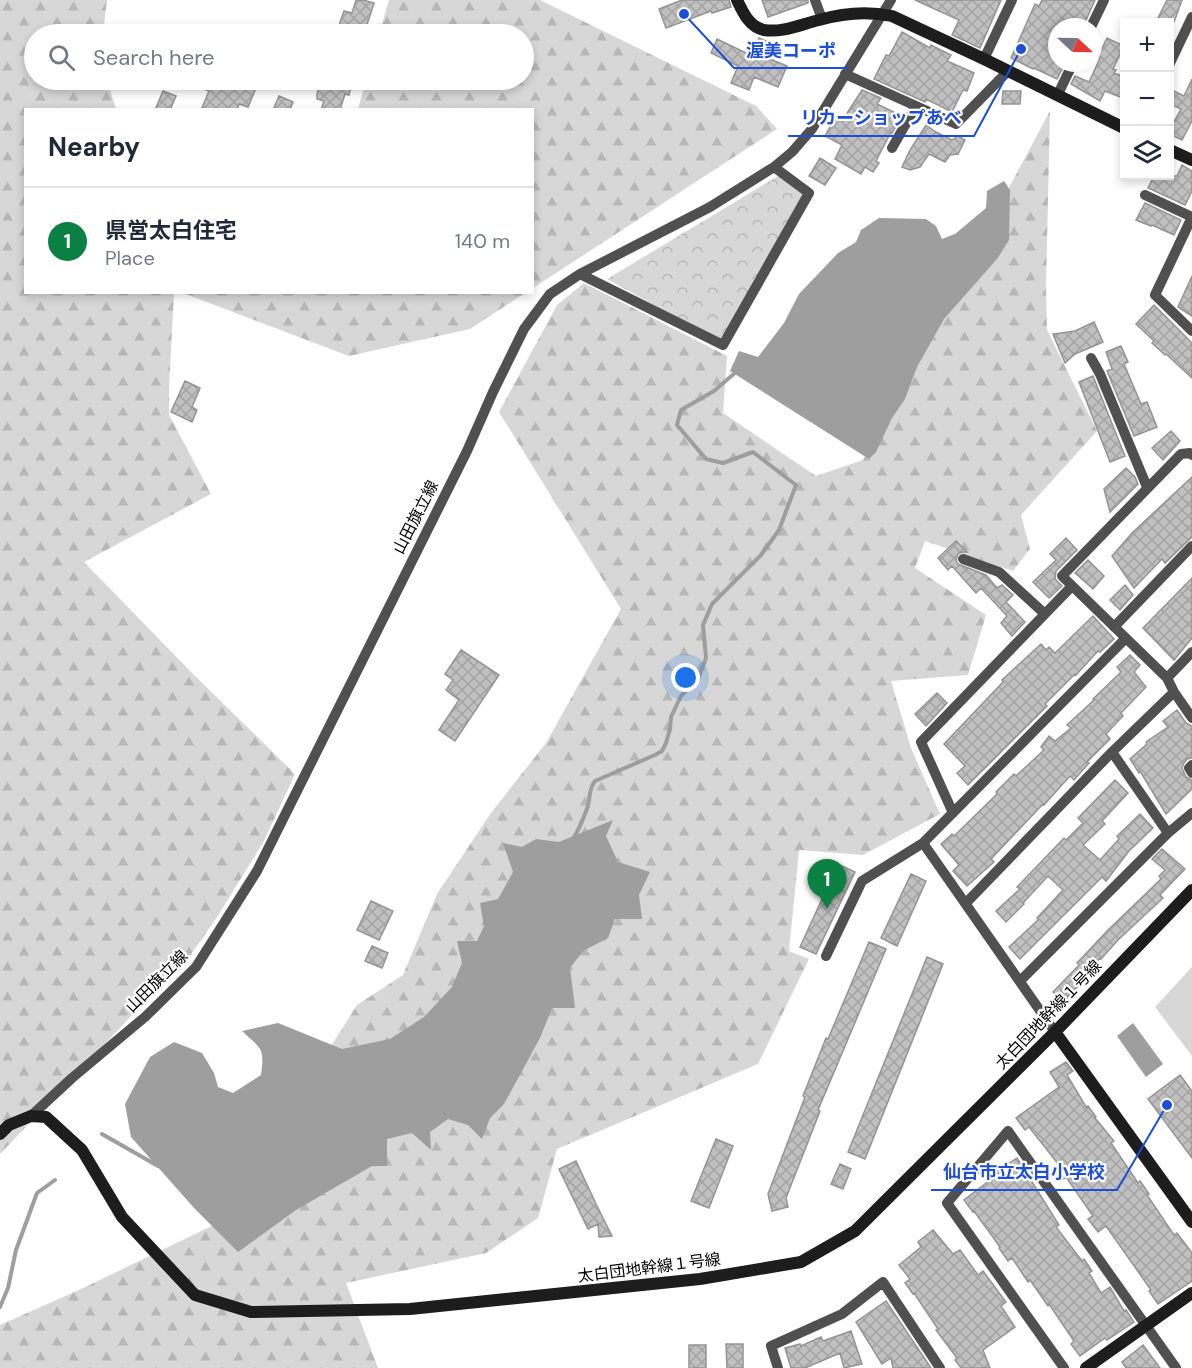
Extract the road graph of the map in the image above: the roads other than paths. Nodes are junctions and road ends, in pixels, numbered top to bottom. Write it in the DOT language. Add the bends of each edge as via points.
graph roads {
  1 [pos="737,0"];
  2 [pos="815,0"];
  3 [pos="891,0"];
  4 [pos="1012,0"];
  5 [pos="1104,0"];
  6 [pos="882,14"];
  7 [pos="1192,17"];
  8 [pos="1095,18"];
  9 [pos="822,19"];
  10 [pos="1174,55"];
  11 [pos="984,59"];
  12 [pos="1008,71"];
  13 [pos="1069,72"];
  14 [pos="845,74"];
  15 [pos="1058,94"];
  16 [pos="916,106"];
  17 [pos="1121,126"];
  18 [pos="892,148"];
  19 [pos="1174,152"];
  20 [pos="1192,160"];
  21 [pos="774,166"];
  22 [pos="1145,195"];
  23 [pos="1192,217"];
  24 [pos="580,274"];
  25 [pos="1192,331"];
  26 [pos="1091,358"];
  27 [pos="1192,454"];
  28 [pos="1147,488"];
  29 [pos="1192,546"];
  30 [pos="963,559"];
  31 [pos="1072,586"];
  32 [pos="1045,614"];
  33 [pos="1114,627"];
  34 [pos="1126,638"];
  35 [pos="1192,652"];
  36 [pos="1167,678"];
  37 [pos="1174,692"];
  38 [pos="1192,718"];
  39 [pos="1112,752"];
  40 [pos="1192,765"];
  41 [pos="1192,772"];
  42 [pos="953,813"];
  43 [pos="1192,813"];
  44 [pos="1168,833"];
  45 [pos="923,843"];
  46 [pos="1192,890"];
  47 [pos="966,903"];
  48 [pos="826,956"];
  49 [pos="1020,981"];
  50 [pos="1055,1032"];
  51 [pos="31,1116"];
  52 [pos="0,1134"];
  53 [pos="1192,1222"];
  54 [pos="1192,1293"];
  55 [pos="1146,1326"];
  56 [pos="778,1368"];
  57 [pos="940,1368"];
  58 [pos="1064,1368"];
  59 [pos="1086,1368"];
  60 [pos="1176,1368"];
  1 -- 9 [label="street" via="749,22 763,30"];
  2 -- 9 [label="street"];
  3 -- 6 [label="street, 山田旗立線"];
  4 -- 11 [label="street"];
  5 -- 8 [label="street"];
  6 -- 9 [label="street" via="860,12"];
  6 -- 11 [label="street"];
  6 -- 14 [label="street, 山田旗立線"];
  7 -- 10 [label="street"];
  11 -- 12 [label="street"];
  12 -- 15 [label="street"];
  12 -- 16 [label="street" via="956,124"];
  13 -- 15 [label="street"];
  14 -- 16 [label="street"];
  14 -- 21 [label="street, 山田旗立線" via="812,129"];
  15 -- 17 [label="street"];
  16 -- 18 [label="street"];
  19 -- 20 [label="street"];
  21 -- 24 [label="street, 山田旗立線" via="710,207"];
  21 -- 24 [label="street" via="809,193 723,345"];
  22 -- 23 [label="street"];
  23 -- 25 [label="street" via="1155,295"];
  24 -- 51 [label="street, 山田旗立線" via="550,294 524,329 258,871 196,967"];
  26 -- 28 [label="street"];
  27 -- 28 [label="street" via="1181,454"];
  28 -- 31 [label="street" via="1062,576"];
  29 -- 33 [label="street"];
  30 -- 32 [label="street" via="999,572"];
  31 -- 32 [label="street"];
  31 -- 33 [label="street"];
  32 -- 42 [label="street" via="921,742"];
  33 -- 34 [label="street"];
  34 -- 36 [label="street"];
  34 -- 42 [label="street"];
  35 -- 36 [label="street"];
  36 -- 37 [label="street"];
  37 -- 38 [label="street"];
  37 -- 39 [label="street"];
  39 -- 44 [label="street"];
  39 -- 47 [label="street"];
  40 -- 41 [label="street"];
  42 -- 45 [label="street"];
  43 -- 44 [label="street"];
  44 -- 49 [label="street"];
  45 -- 47 [label="street"];
  45 -- 48 [label="street" via="862,881"];
  46 -- 50 [label="street, 太白団地幹線１号線"];
  47 -- 49 [label="street"];
  49 -- 50 [label="street"];
  50 -- 51 [label="street, 太白団地幹線１号線" via="855,1231 801,1262 700,1279 410,1310 251,1312 195,1295 122,1217 82,1150 46,1117"];
  50 -- 53 [label="street"];
  51 -- 52 [label="street, 山田旗立線" via="9,1125"];
  54 -- 55 [label="street"];
  55 -- 58 [label="street" via="1008,1131 947,1203"];
  55 -- 59 [label="street"];
  55 -- 60 [label="street"];
  56 -- 57 [label="street" via="771,1346 842,1314 883,1282"];
}
